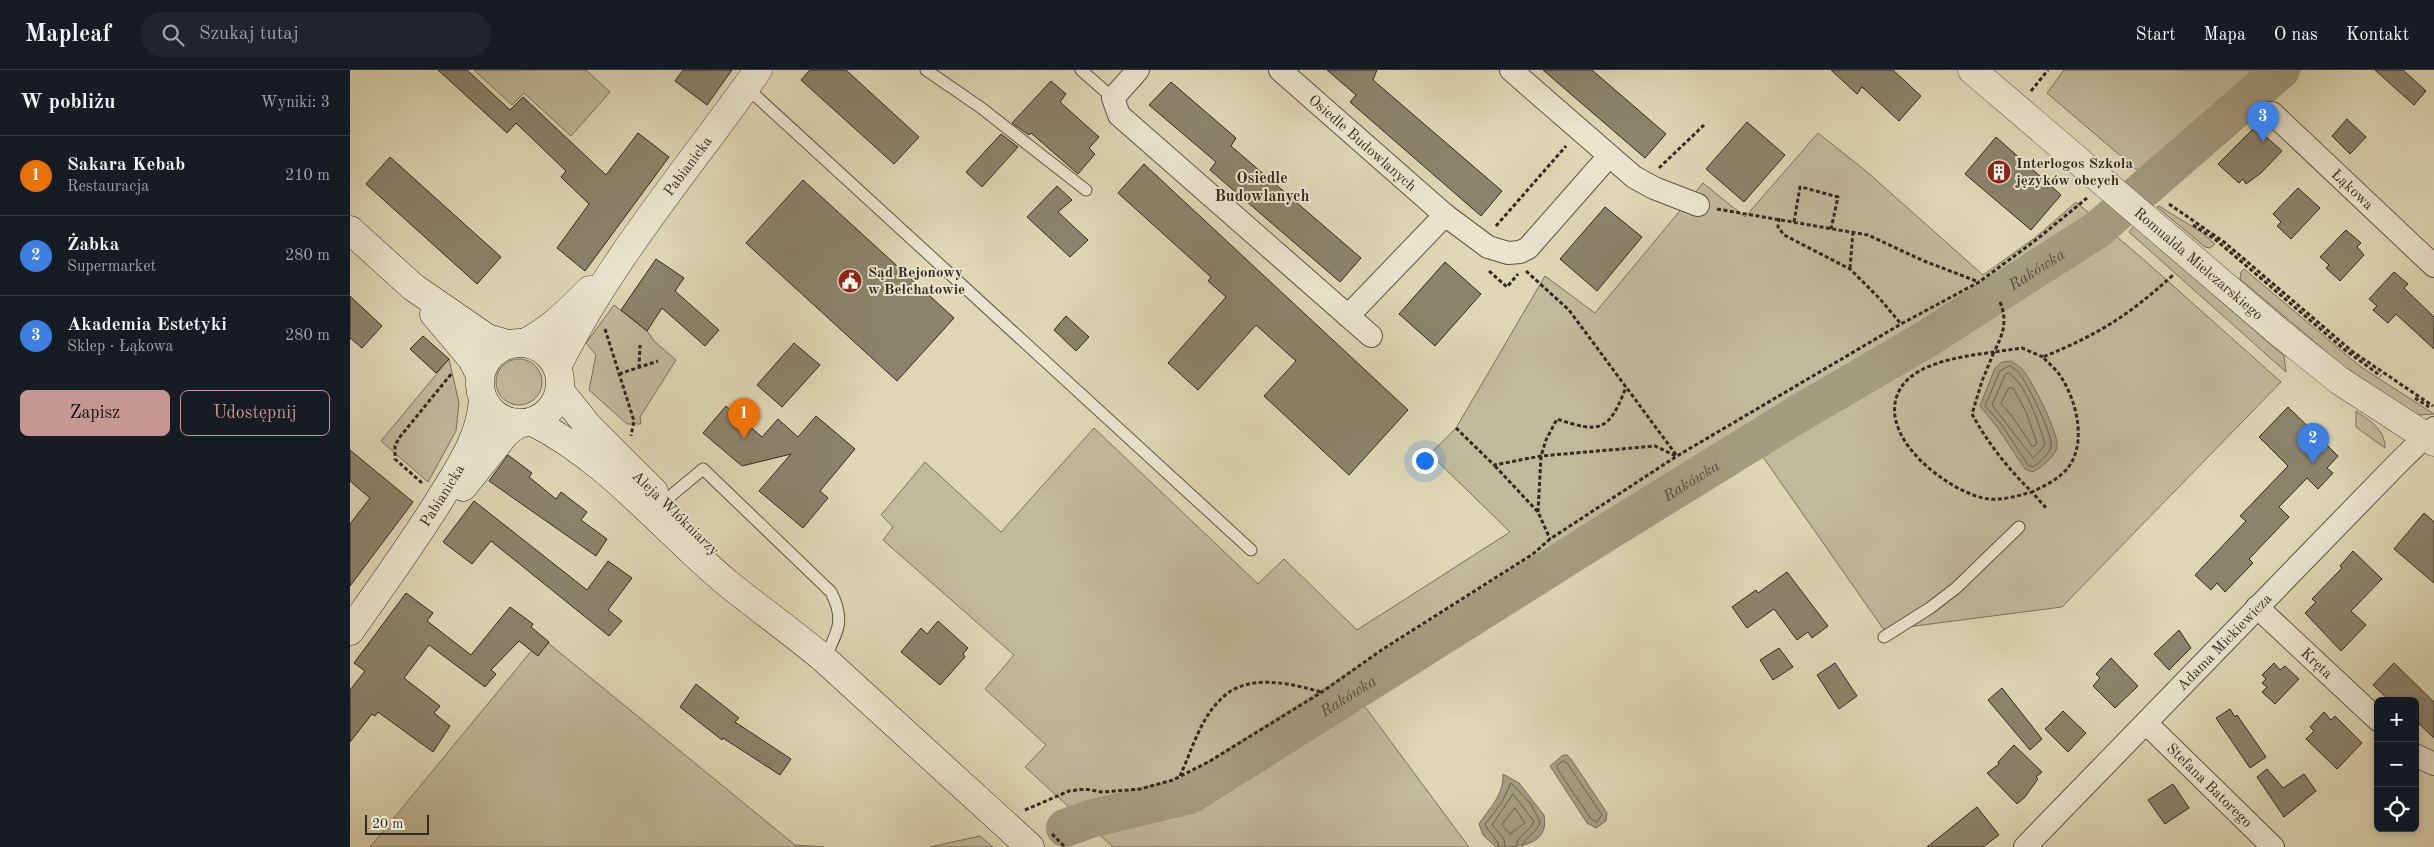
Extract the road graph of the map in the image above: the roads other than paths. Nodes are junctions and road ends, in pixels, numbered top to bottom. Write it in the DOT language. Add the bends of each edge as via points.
graph roads {
  1 [pos="926,70"];
  2 [pos="1081,70"];
  3 [pos="1138,70"];
  4 [pos="1280,70"];
  5 [pos="1511,70"];
  6 [pos="1972,70"];
  7 [pos="752,79"];
  8 [pos="1113,98"];
  9 [pos="2272,113"];
  10 [pos="1609,156"];
  11 [pos="1086,190"];
  12 [pos="1698,205"];
  13 [pos="1444,215"];
  14 [pos="350,230"];
  15 [pos="618,262"];
  16 [pos="2434,266"];
  17 [pos="413,287"];
  18 [pos="1348,316"];
  19 [pos="1371,336"];
  20 [pos="517,343"];
  21 [pos="559,379"];
  22 [pos="473,381"];
  23 [pos="525,423"];
  24 [pos="2431,436"];
  25 [pos="659,509"];
  26 [pos="2019,527"];
  27 [pos="1251,550"];
  28 [pos="402,559"];
  29 [pos="2258,607"];
  30 [pos="350,631"];
  31 [pos="1884,637"];
  32 [pos="824,659"];
  33 [pos="2374,716"];
  34 [pos="2146,723"];
  35 [pos="2419,757"];
  36 [pos="2434,764"];
  37 [pos="1030,847"];
  38 [pos="2025,847"];
  39 [pos="2273,847"];
  1 -- 11 [label="lane" via="980,107"];
  2 -- 8 [label="lane"];
  3 -- 8 [label="street"];
  4 -- 13 [label="street, Osiedle Budowlanych"];
  5 -- 10 [label="street"];
  6 -- 24 [label="main road, Romualda Mielczarskiego" via="2115,190 2157,207 2280,333 2340,381"];
  7 -- 15 [label="main road, Pabianicka"];
  7 -- 27 [label="lane"];
  8 -- 18 [label="street" via="1119,115"];
  9 -- 16 [label="street, Łąkowa"];
  10 -- 12 [label="street" via="1634,177"];
  10 -- 13 [label="street, Osiedle Budowlanych" via="1528,248 1520,252 1508,253 1488,247"];
  13 -- 18 [label="street"];
  14 -- 17 [label="main road"];
  15 -- 20 [label="main road, Pabianicka" via="542,334"];
  15 -- 21 [label="main road, Pabianicka" via="573,336"];
  17 -- 20 [label="main road" via="487,338"];
  17 -- 22 [label="main road" via="472,359"];
  18 -- 19 [label="street"];
  20 -- 21 [label="main road" via="542,349 551,356"];
  20 -- 22 [label="main road" via="493,353"];
  21 -- 23 [label="main road" via="556,402 546,414"];
  21 -- 25 [label="main road, Aleja Włókniarzy" via="588,426"];
  22 -- 23 [label="main road" via="490,411 503,420"];
  22 -- 28 [label="main road, Pabianicka" via="482,420 464,461"];
  23 -- 25 [label="main road, Aleja Włókniarzy" via="552,432"];
  23 -- 28 [label="main road, Pabianicka" via="506,433"];
  24 -- 29 [label="street, Adama Mickiewicza"];
  25 -- 32 [label="main road, Aleja Włókniarzy" via="726,582"];
  25 -- 32 [label="lane" via="703,469 831,592 839,626"];
  26 -- 31 [label="lane" via="1956,588"];
  28 -- 30 [label="main road, Pabianicka"];
  29 -- 33 [label="street, Kręta"];
  29 -- 34 [label="street, Adama Mickiewicza"];
  32 -- 37 [label="main road, Aleja Włókniarzy" via="1017,818"];
  34 -- 38 [label="street, Adama Mickiewicza"];
  34 -- 39 [label="street, Stefana Batorego"];
  35 -- 36 [label="street"];
}
